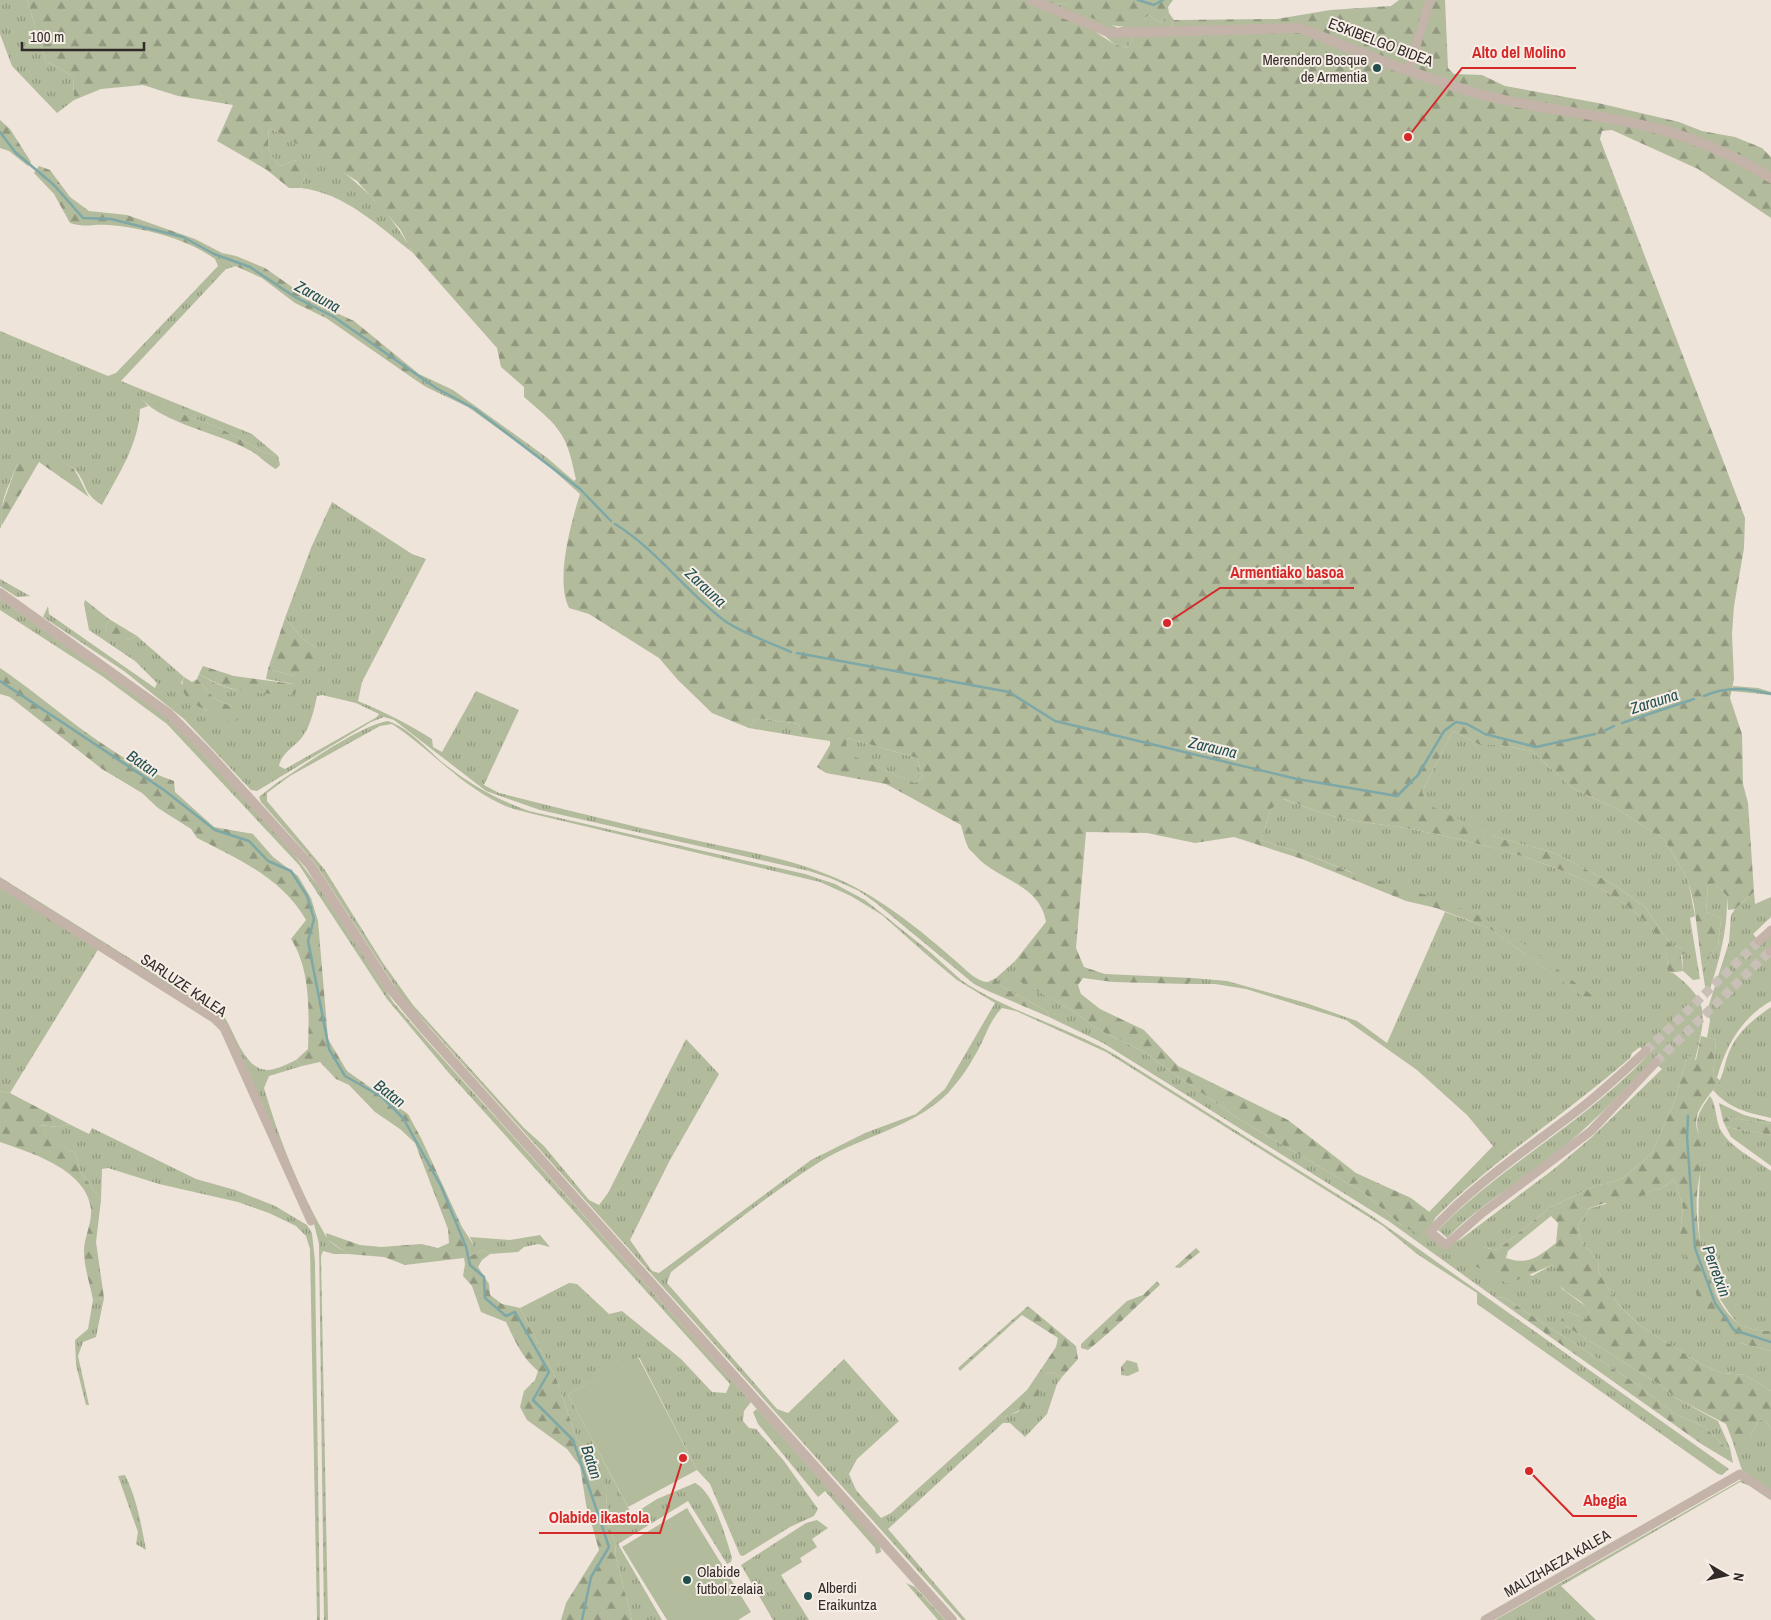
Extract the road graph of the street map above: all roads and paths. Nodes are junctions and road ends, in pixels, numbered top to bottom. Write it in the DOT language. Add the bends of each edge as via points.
graph roads {
  1 [pos="1032,0"];
  2 [pos="1430,0"];
  3 [pos="1409,70"];
  4 [pos="1771,178"];
  5 [pos="0,593"];
  6 [pos="0,883"];
  7 [pos="1771,930"];
  8 [pos="1759,941"];
  9 [pos="1646,1051"];
  10 [pos="1656,1062"];
  11 [pos="311,1221"];
  12 [pos="1771,1495"];
  13 [pos="952,1620"];
  14 [pos="1485,1620"];
  1 -- 3 [label="street, ESKIBELGO BIDEA" via="1110,33 1298,28"];
  2 -- 3 [label="street"];
  3 -- 4 [label="street, ESKIBELGO BIDEA" via="1476,93 1675,134 1726,152"];
  5 -- 13 [label="street" via="161,707 208,753 310,865 389,987 425,1030"];
  6 -- 11 [label="street, SARLUZE KALEA" via="215,1019 224,1028"];
  7 -- 8 [label="street"];
  9 -- 10 [label="street" via="1605,1089 1483,1182 1430,1232 1446,1245 1481,1214 1591,1131"];
  12 -- 14 [label="street, MALIZHAEZA KALEA" via="1740,1474"];
}
